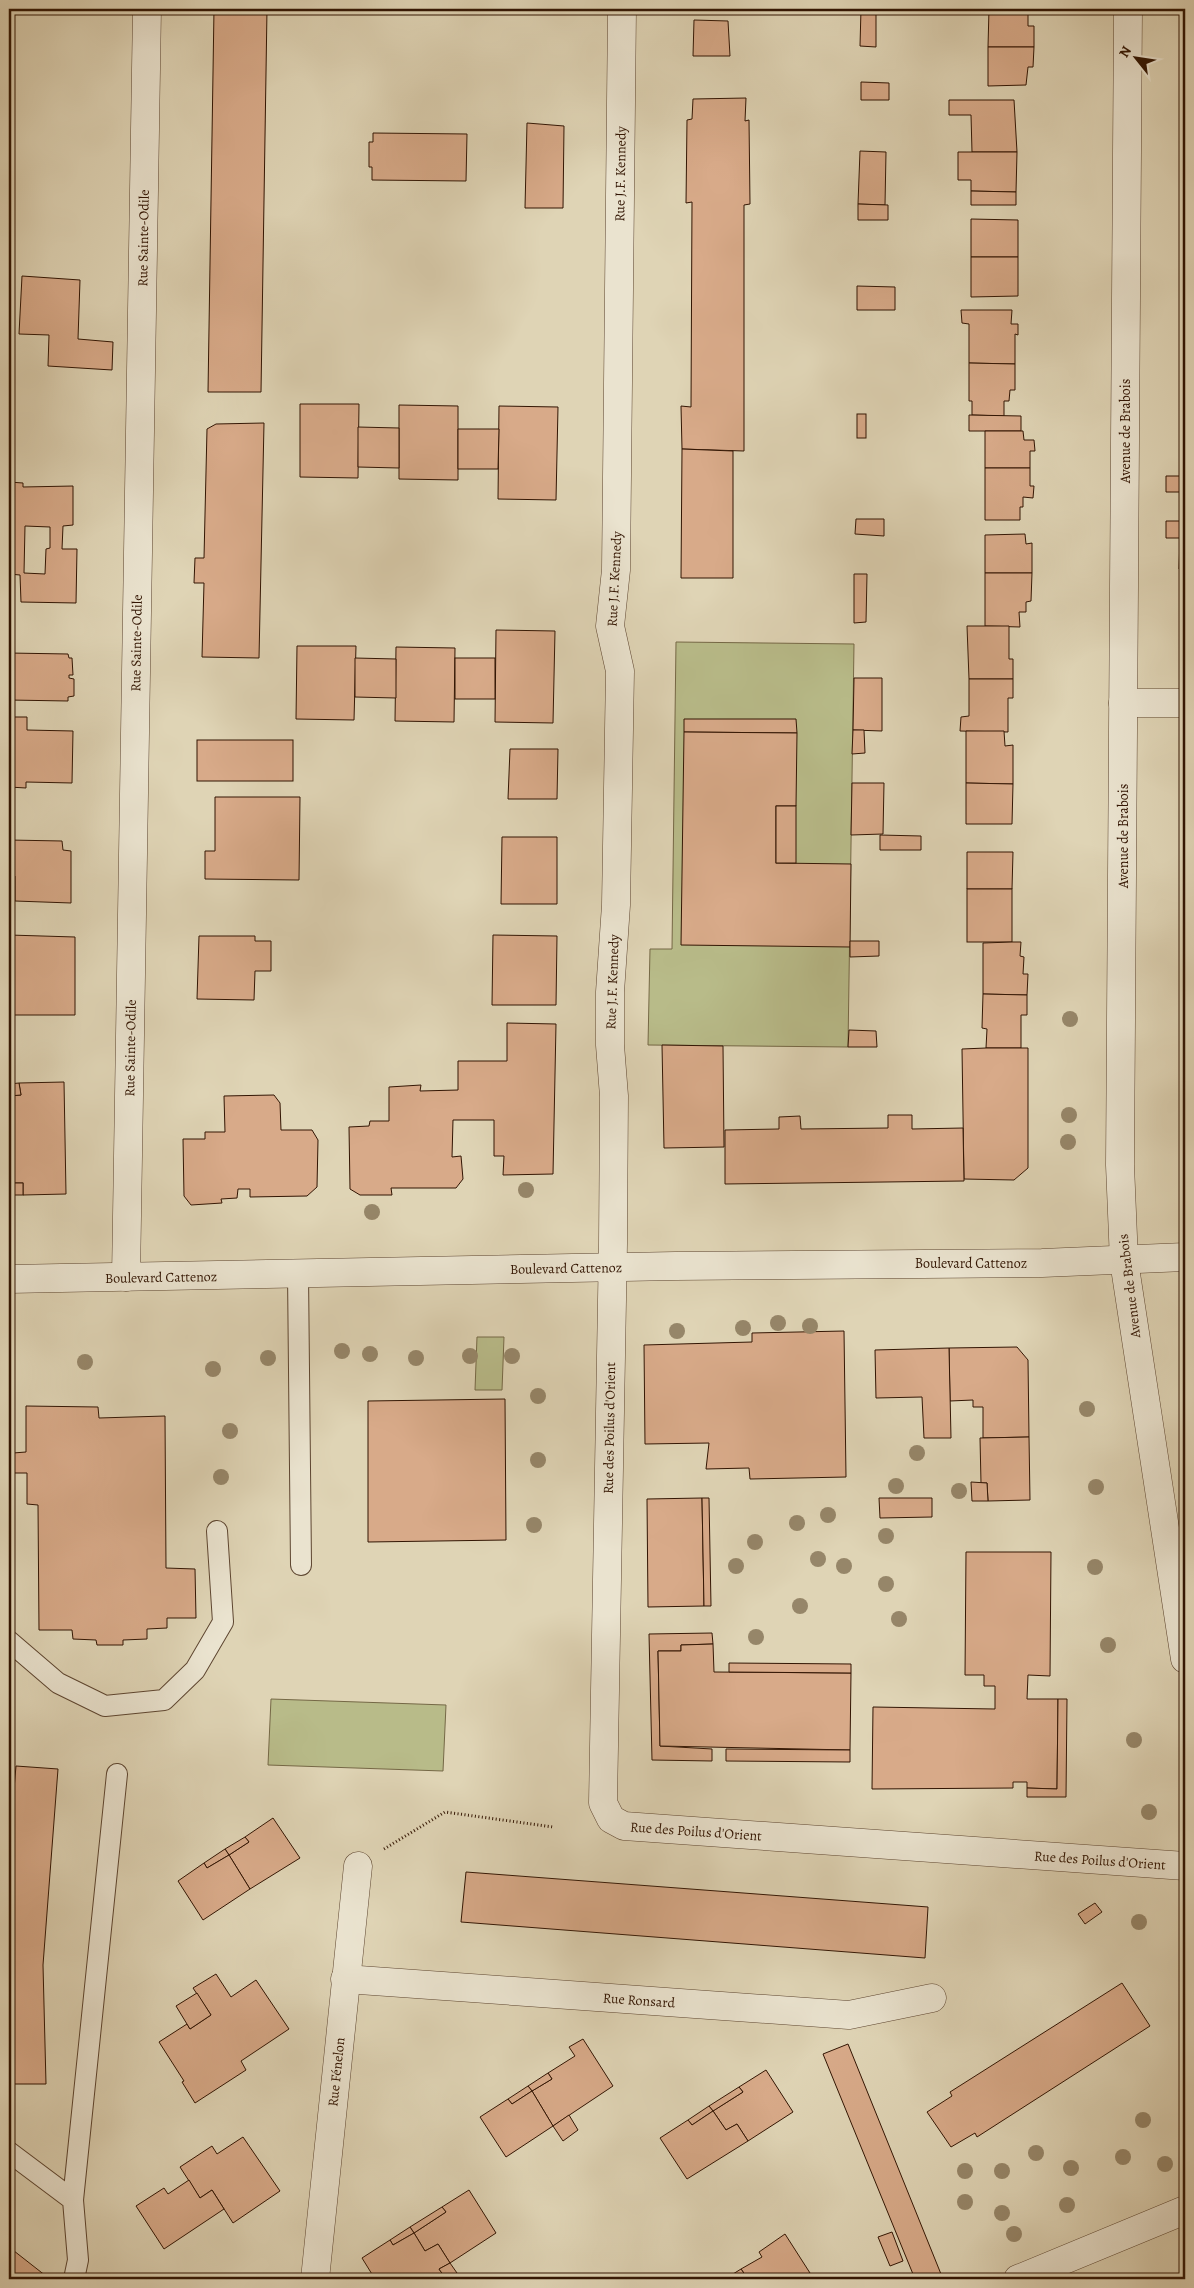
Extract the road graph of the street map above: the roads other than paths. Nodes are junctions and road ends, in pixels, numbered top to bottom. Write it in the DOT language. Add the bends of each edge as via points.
graph roads {
  1 [pos="147,9"];
  2 [pos="622,9"];
  3 [pos="1128,9"];
  4 [pos="1123,703"];
  5 [pos="1185,703"];
  6 [pos="1185,1257"];
  7 [pos="1124,1260"];
  8 [pos="613,1267"];
  9 [pos="298,1273"];
  10 [pos="126,1278"];
  11 [pos="9,1279"];
  12 [pos="217,1531"];
  13 [pos="301,1566"];
  14 [pos="1183,1623"];
  15 [pos="9,1642"];
  16 [pos="1185,1659"];
  17 [pos="116,1774"];
  18 [pos="358,1866"];
  19 [pos="1185,1866"];
  20 [pos="345,1979"];
  21 [pos="932,1998"];
  22 [pos="9,2152"];
  23 [pos="73,2200"];
  24 [pos="1185,2210"];
  25 [pos="74,2279"];
  26 [pos="315,2279"];
  27 [pos="1018,2279"];
  1 -- 10 [label="street, Rue Sainte-Odile"];
  2 -- 8 [label="street, Rue J.F. Kennedy" via="616,570 610,626 620,671 616,905 610,992 614,1096"];
  3 -- 4 [label="street, Avenue de Brabois"];
  4 -- 5 [label="street"];
  4 -- 7 [label="street, Avenue de Brabois" via="1120,1166"];
  6 -- 7 [label="street, Boulevard Cattenoz"];
  7 -- 8 [label="street, Boulevard Cattenoz"];
  7 -- 14 [label="street, Avenue de Brabois"];
  8 -- 9 [label="street, Boulevard Cattenoz"];
  8 -- 19 [label="street, Rue des Poilus d'Orient" via="603,1796 611,1819 624,1826"];
  9 -- 10 [label="street, Boulevard Cattenoz"];
  9 -- 13 [label="lane"];
  10 -- 11 [label="street, Boulevard Cattenoz"];
  12 -- 15 [label="lane" via="223,1622 195,1670 164,1700 105,1706 58,1683"];
  14 -- 16 [label="street, Avenue de Brabois"];
  17 -- 23 [label="lane"];
  18 -- 20 [label="street, Rue Fénelon"];
  20 -- 21 [label="street, Rue Ronsard" via="849,2015"];
  20 -- 26 [label="street, Rue Fénelon"];
  22 -- 23 [label="lane"];
  23 -- 25 [label="lane" via="78,2260"];
  24 -- 27 [label="street"];
}
